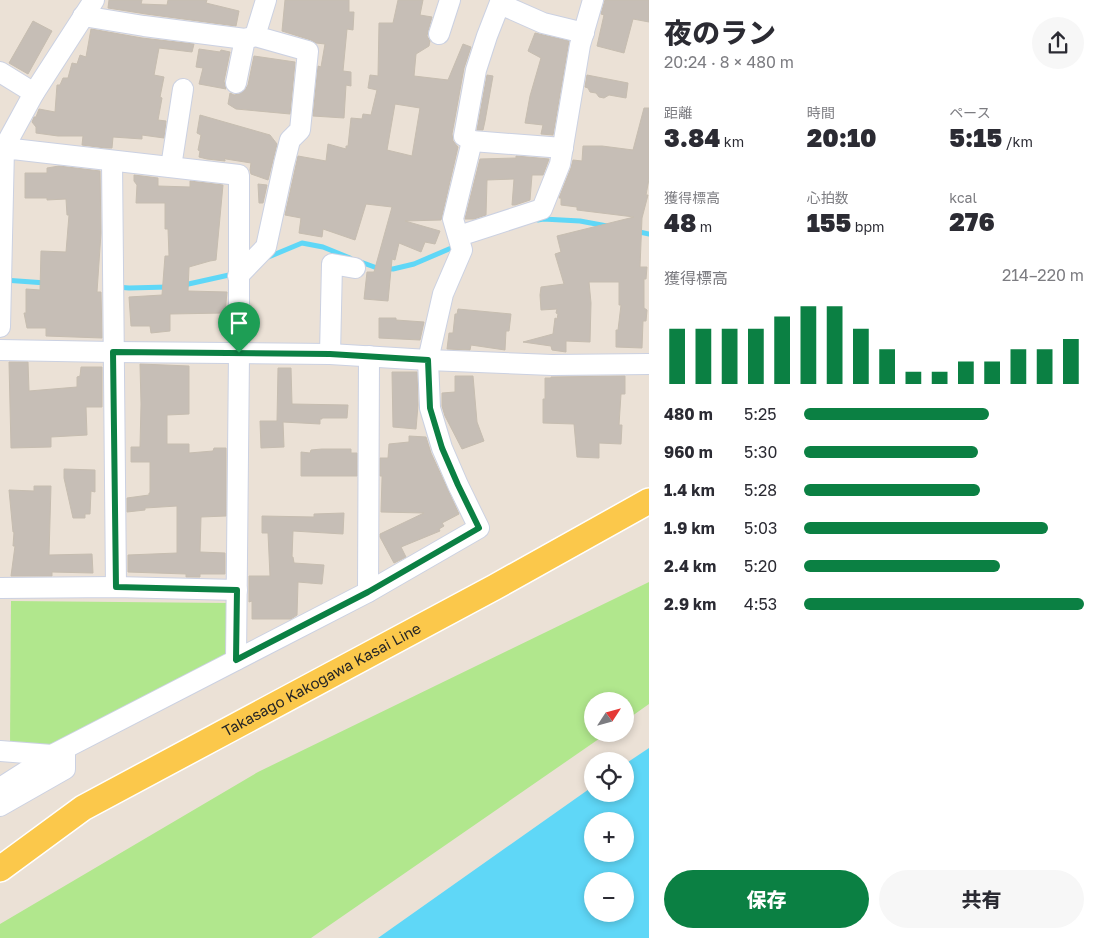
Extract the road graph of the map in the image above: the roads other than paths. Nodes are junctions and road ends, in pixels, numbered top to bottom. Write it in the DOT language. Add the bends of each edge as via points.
graph roads {
  1 [pos="266,0"];
  2 [pos="450,0"];
  3 [pos="593,0"];
  4 [pos="501,2"];
  5 [pos="89,8"];
  6 [pos="584,33"];
  7 [pos="439,34"];
  8 [pos="250,38"];
  9 [pos="0,72"];
  10 [pos="236,83"];
  11 [pos="184,89"];
  12 [pos="34,93"];
  13 [pos="472,141"];
  14 [pos="4,148"];
  15 [pos="563,148"];
  16 [pos="112,161"];
  17 [pos="171,167"];
  18 [pos="459,236"];
  19 [pos="355,268"];
  20 [pos="238,276"];
  21 [pos="0,328"];
  22 [pos="0,350"];
  23 [pos="113,352"];
  24 [pos="239,353"];
  25 [pos="330,354"];
  26 [pos="369,356"];
  27 [pos="428,360"];
  28 [pos="649,364"];
  29 [pos="649,501"];
  30 [pos="116,587"];
  31 [pos="0,588"];
  32 [pos="237,590"];
  33 [pos="368,592"];
  34 [pos="236,660"];
  35 [pos="0,751"];
  36 [pos="58,752"];
  37 [pos="0,788"];
  38 [pos="0,806"];
  39 [pos="0,869"];
  1 -- 8 [label="street"];
  2 -- 7 [label="street"];
  3 -- 6 [label="street"];
  4 -- 6 [label="street" via="543,23"];
  4 -- 13 [label="street" via="476,70 464,136"];
  5 -- 8 [label="street" via="144,26"];
  5 -- 12 [label="street"];
  6 -- 15 [label="street"];
  8 -- 10 [label="street"];
  8 -- 20 [label="street" via="308,51 300,130 290,140 266,247"];
  9 -- 12 [label="street"];
  11 -- 17 [label="street"];
  12 -- 14 [label="street"];
  13 -- 15 [label="street"];
  13 -- 18 [label="street" via="453,219"];
  14 -- 16 [label="street"];
  14 -- 21 [label="street"];
  15 -- 18 [label="street" via="542,209"];
  16 -- 17 [label="street"];
  16 -- 23 [label="street"];
  17 -- 20 [label="street" via="239,175"];
  18 -- 27 [label="street" via="462,250 444,294"];
  19 -- 25 [label="street" via="332,264"];
  20 -- 24 [label="street"];
  22 -- 23 [label="street"];
  23 -- 24 [label="street"];
  23 -- 30 [label="street"];
  24 -- 25 [label="street"];
  24 -- 32 [label="street"];
  25 -- 26 [label="street"];
  26 -- 27 [label="street"];
  26 -- 33 [label="street"];
  27 -- 28 [label="street" via="552,365"];
  27 -- 33 [label="street" via="430,408 442,448 479,528"];
  29 -- 39 [label="main road, Takasago Kakogawa Kasai Line" via="83,808"];
  30 -- 31 [label="street"];
  30 -- 32 [label="street"];
  32 -- 34 [label="street"];
  33 -- 34 [label="street"];
  34 -- 36 [label="street"];
  35 -- 36 [label="street"];
  36 -- 37 [label="street"];
  36 -- 38 [label="street" via="65,769"];
}
